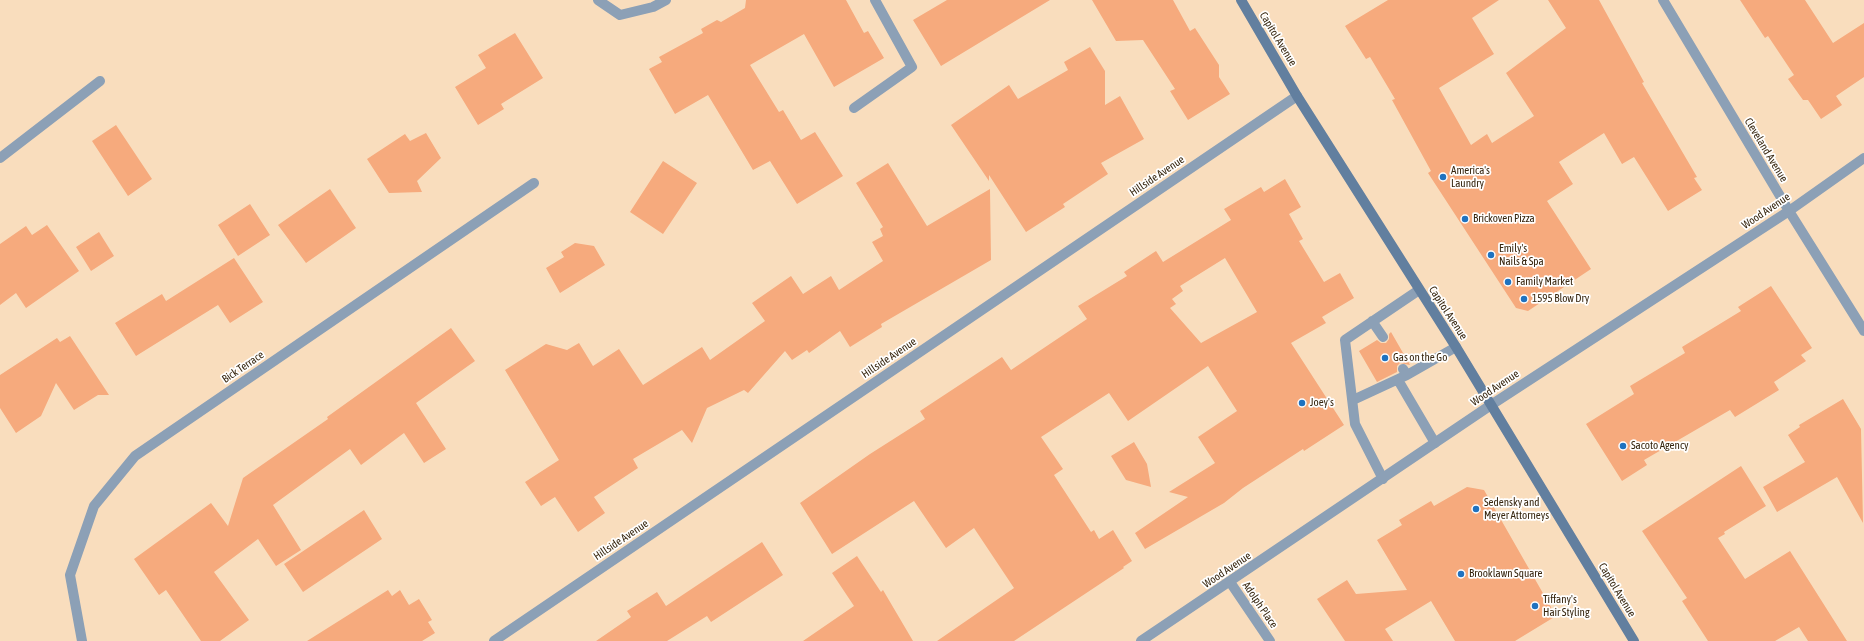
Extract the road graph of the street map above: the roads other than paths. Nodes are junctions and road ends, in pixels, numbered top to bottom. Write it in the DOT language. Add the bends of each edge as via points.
graph roads {
  1 [pos="598,0"];
  2 [pos="666,0"];
  3 [pos="875,0"];
  4 [pos="1241,0"];
  5 [pos="1663,0"];
  6 [pos="100,81"];
  7 [pos="1297,96"];
  8 [pos="854,108"];
  9 [pos="0,158"];
  10 [pos="1864,158"];
  11 [pos="534,183"];
  12 [pos="1789,211"];
  13 [pos="1419,290"];
  14 [pos="1372,321"];
  15 [pos="1864,331"];
  16 [pos="1383,337"];
  17 [pos="1456,347"];
  18 [pos="1398,380"];
  19 [pos="1353,400"];
  20 [pos="1491,405"];
  21 [pos="1435,443"];
  22 [pos="1383,479"];
  23 [pos="1230,582"];
  24 [pos="82,641"];
  25 [pos="494,641"];
  26 [pos="1142,641"];
  27 [pos="1270,641"];
  28 [pos="1634,641"];
  1 -- 2 [label="street" via="620,15"];
  3 -- 8 [label="street" via="912,66"];
  4 -- 7 [label="main road, Capitol Avenue"];
  5 -- 12 [label="street, Cleveland Avenue"];
  6 -- 9 [label="street"];
  7 -- 13 [label="main road, Capitol Avenue"];
  7 -- 25 [label="street, Hillside Avenue"];
  10 -- 12 [label="street, Wood Avenue"];
  11 -- 24 [label="street, Bick Terrace" via="134,456 94,506 70,574"];
  12 -- 15 [label="street, Cleveland Avenue"];
  12 -- 20 [label="street, Wood Avenue"];
  13 -- 14 [label="street"];
  13 -- 17 [label="main road, Capitol Avenue"];
  14 -- 16 [label="street"];
  14 -- 19 [label="street" via="1346,340"];
  17 -- 18 [label="street" via="1405,372"];
  17 -- 20 [label="main road, Capitol Avenue"];
  18 -- 19 [label="street"];
  18 -- 21 [label="street"];
  19 -- 22 [label="street" via="1355,424"];
  20 -- 21 [label="street, Wood Avenue"];
  20 -- 28 [label="main road, Capitol Avenue"];
  21 -- 22 [label="street, Wood Avenue"];
  22 -- 23 [label="street, Wood Avenue"];
  23 -- 26 [label="street, Wood Avenue"];
  23 -- 27 [label="street, Adolph Place"];
}
